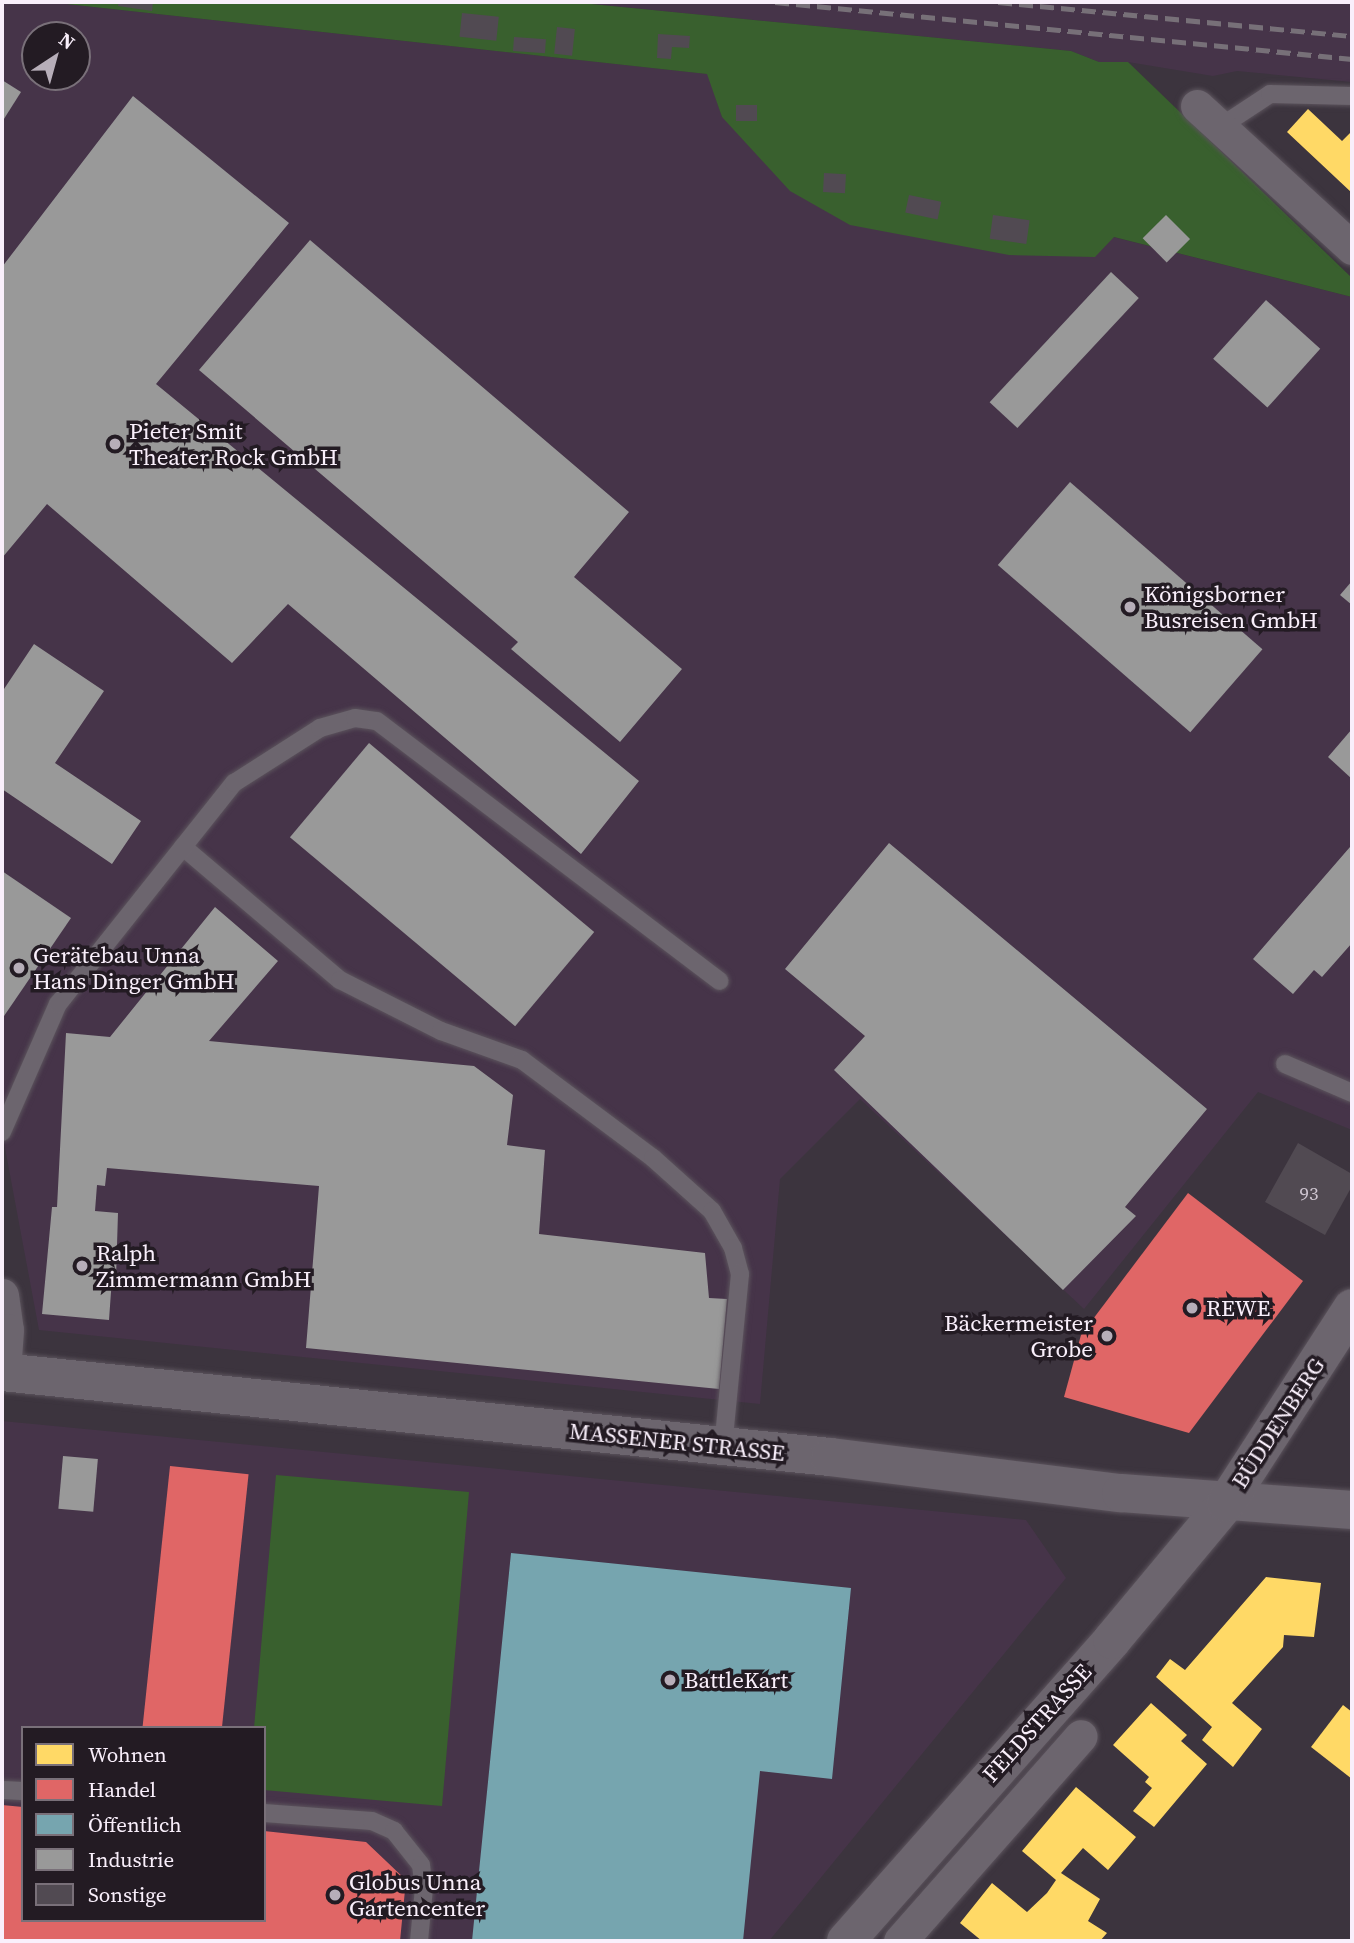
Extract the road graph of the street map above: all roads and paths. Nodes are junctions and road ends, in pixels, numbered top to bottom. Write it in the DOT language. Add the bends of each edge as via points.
graph roads {
  1 [pos="1352,96"];
  2 [pos="1208,117"];
  3 [pos="1352,248"];
  4 [pos="183,847"];
  5 [pos="719,981"];
  6 [pos="1285,1064"];
  7 [pos="1352,1093"];
  8 [pos="2,1132"];
  9 [pos="2,1295"];
  10 [pos="1352,1308"];
  11 [pos="3,1372"];
  12 [pos="723,1446"];
  13 [pos="1226,1503"];
  14 [pos="1352,1510"];
  15 [pos="1081,1736"];
  16 [pos="2,1790"];
  17 [pos="21,1791"];
  18 [pos="266,1812"];
  19 [pos="419,1941"];
  20 [pos="846,1941"];
  21 [pos="900,1941"];
  1 -- 2 [label="lane" via="1270,94"];
  2 -- 3 [label="street"];
  4 -- 5 [label="lane" via="234,783 261,764 320,728 355,718 377,721"];
  4 -- 8 [label="lane" via="58,1004"];
  4 -- 12 [label="lane" via="340,980 441,1031 522,1060 653,1158 712,1211 733,1248 740,1274"];
  6 -- 7 [label="lane"];
  9 -- 11 [label="street" via="7,1330"];
  10 -- 13 [label="main road, BÜDDENBERG"];
  11 -- 12 [label="main road, MASSENER STRASSE"];
  12 -- 13 [label="main road, MASSENER STRASSE"];
  13 -- 14 [label="main road, MASSENER STRASSE"];
  13 -- 20 [label="main road, FELDSTRASSE" via="1112,1640"];
  15 -- 21 [label="street, FELDSTRASSE"];
  16 -- 17 [label="lane"];
  18 -- 19 [label="lane" via="372,1821 394,1831 421,1865 424,1888"];
}
